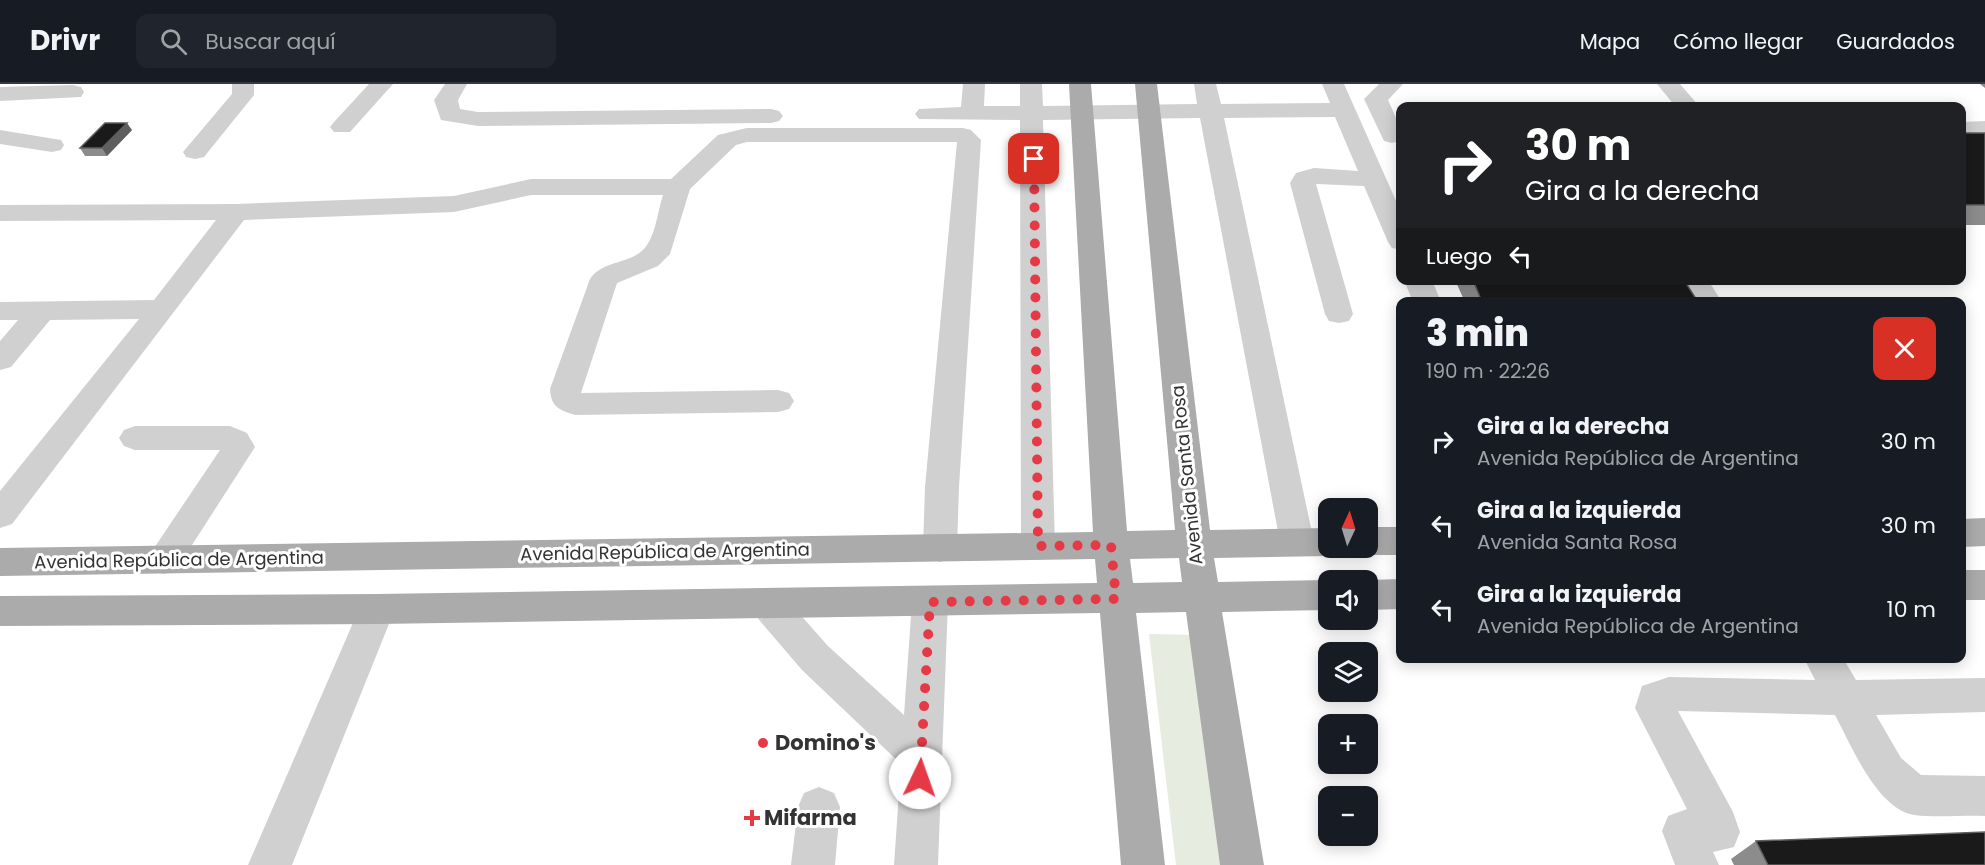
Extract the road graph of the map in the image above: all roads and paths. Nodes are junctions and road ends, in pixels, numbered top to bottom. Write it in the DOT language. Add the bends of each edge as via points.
graph roads {
  1 [pos="243,84"];
  2 [pos="382,84"];
  3 [pos="456,84"];
  4 [pos="974,84"];
  5 [pos="1031,84"];
  6 [pos="1080,84"];
  7 [pos="1146,84"];
  8 [pos="1205,84"];
  9 [pos="1333,84"];
  10 [pos="1392,84"];
  11 [pos="1668,84"];
  12 [pos="73,92"];
  13 [pos="0,94"];
  14 [pos="1684,102"];
  15 [pos="1344,110"];
  16 [pos="1212,111"];
  17 [pos="1150,112"];
  18 [pos="1033,113"];
  19 [pos="1083,113"];
  20 [pos="972,114"];
  21 [pos="342,127"];
  22 [pos="1985,128"];
  23 [pos="1966,129"];
  24 [pos="1355,136"];
  25 [pos="1396,136"];
  26 [pos="0,138"];
  27 [pos="52,145"];
  28 [pos="195,152"];
  29 [pos="1374,179"];
  30 [pos="678,187"];
  31 [pos="236,212"];
  32 [pos="0,213"];
  33 [pos="1396,230"];
  34 [pos="162,309"];
  35 [pos="0,311"];
  36 [pos="42,311"];
  37 [pos="1340,314"];
  38 [pos="0,360"];
  39 [pos="778,401"];
  40 [pos="135,438"];
  41 [pos="0,515"];
  42 [pos="1985,532"];
  43 [pos="1966,533"];
  44 [pos="1378,541"];
  45 [pos="1396,541"];
  46 [pos="1313,542"];
  47 [pos="1194,544"];
  48 [pos="1111,545"];
  49 [pos="1038,546"];
  50 [pos="940,548"];
  51 [pos="164,560"];
  52 [pos="0,562"];
  53 [pos="1966,585"];
  54 [pos="1985,585"];
  55 [pos="1396,594"];
  56 [pos="1318,595"];
  57 [pos="1378,595"];
  58 [pos="1202,598"];
  59 [pos="1116,599"];
  60 [pos="930,602"];
  61 [pos="768,604"];
  62 [pos="377,609"];
  63 [pos="0,611"];
  64 [pos="1826,663"];
  65 [pos="1985,695"];
  66 [pos="1846,698"];
  67 [pos="921,756"];
  68 [pos="1985,796"];
  69 [pos="819,807"];
  70 [pos="270,865"];
  71 [pos="813,865"];
  72 [pos="916,865"];
  73 [pos="1143,865"];
  74 [pos="1242,865"];
  75 [pos="1697,865"];
  1 -- 28 [label="street" via="243,95"];
  2 -- 21 [label="street"];
  3 -- 20 [label="street" via="446,100 449,115 478,119"];
  4 -- 20 [label="street"];
  5 -- 18 [label="street"];
  6 -- 19 [label="main road"];
  7 -- 17 [label="main road, Avenida Santa Rosa"];
  8 -- 16 [label="street"];
  9 -- 15 [label="street"];
  10 -- 25 [label="street" via="1376,99"];
  11 -- 14 [label="street"];
  12 -- 13 [label="street"];
  15 -- 16 [label="street"];
  15 -- 24 [label="street"];
  16 -- 17 [label="street"];
  16 -- 46 [label="street"];
  17 -- 19 [label="street"];
  17 -- 47 [label="main road, Avenida Santa Rosa"];
  18 -- 19 [label="street"];
  18 -- 20 [label="street"];
  18 -- 49 [label="street"];
  19 -- 48 [label="main road"];
  22 -- 23 [label="street"];
  24 -- 25 [label="street"];
  24 -- 29 [label="street"];
  26 -- 27 [label="street"];
  29 -- 33 [label="street"];
  29 -- 37 [label="street" via="1314,176 1305,178 1303,183"];
  30 -- 31 [label="street" via="531,187 454,204"];
  30 -- 39 [label="street" via="655,255 604,279 565,389 566,400 575,404"];
  30 -- 50 [label="street" via="727,140 747,135 952,134 969,140"];
  31 -- 32 [label="street"];
  31 -- 34 [label="street"];
  34 -- 36 [label="street"];
  34 -- 41 [label="street"];
  35 -- 36 [label="street"];
  36 -- 38 [label="street"];
  40 -- 51 [label="street" via="230,438 239,447"];
  42 -- 43 [label="main road"];
  44 -- 45 [label="main road"];
  46 -- 47 [label="main road, Avenida República de Argentina"];
  47 -- 48 [label="main road, Avenida República de Argentina"];
  47 -- 58 [label="main road, Avenida Santa Rosa"];
  48 -- 49 [label="main road, Avenida República de Argentina"];
  48 -- 59 [label="main road"];
  49 -- 50 [label="main road, Avenida República de Argentina"];
  50 -- 51 [label="main road, Avenida República de Argentina"];
  51 -- 52 [label="main road, Avenida República de Argentina"];
  53 -- 54 [label="main road"];
  55 -- 57 [label="main road"];
  56 -- 58 [label="main road"];
  58 -- 59 [label="main road"];
  58 -- 74 [label="main road, Avenida Santa Rosa"];
  59 -- 60 [label="main road"];
  59 -- 73 [label="main road"];
  60 -- 61 [label="main road"];
  60 -- 67 [label="street"];
  61 -- 62 [label="main road"];
  61 -- 67 [label="street" via="815,658"];
  62 -- 63 [label="main road"];
  62 -- 70 [label="street"];
  64 -- 66 [label="street"];
  65 -- 66 [label="street"];
  66 -- 68 [label="street" via="1887,771 1913,795"];
  66 -- 75 [label="street" via="1670,694 1656,698 1655,708 1718,826 1719,832 1683,831"];
  67 -- 72 [label="street"];
  69 -- 71 [label="street"];
}
